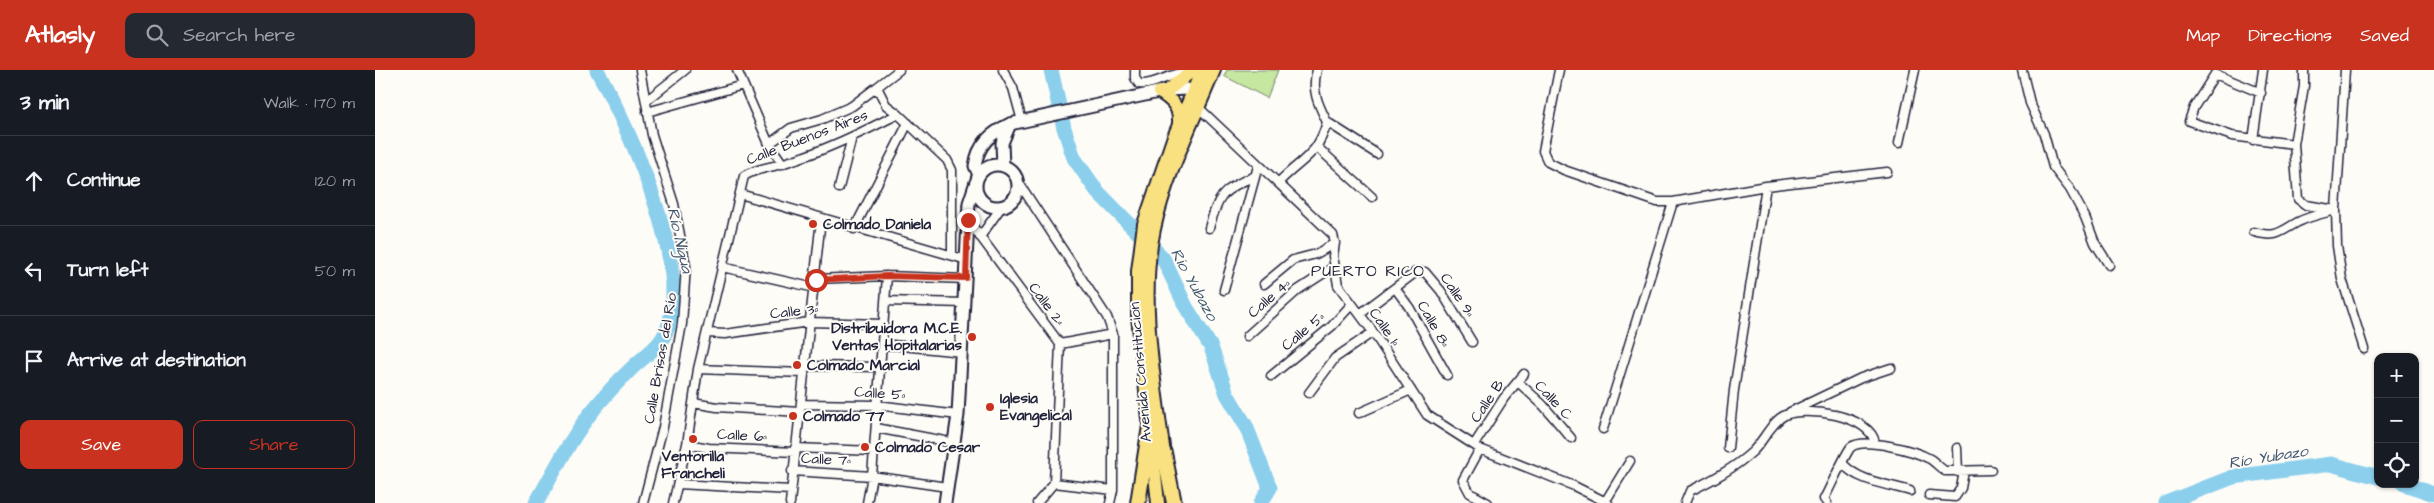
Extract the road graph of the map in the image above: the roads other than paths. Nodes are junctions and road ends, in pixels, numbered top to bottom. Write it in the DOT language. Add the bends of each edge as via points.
graph roads {
  1 [pos="640,70"];
  2 [pos="685,70"];
  3 [pos="737,70"];
  4 [pos="899,70"];
  5 [pos="1003,70"];
  6 [pos="1135,70"];
  7 [pos="1214,70"];
  8 [pos="1317,70"];
  9 [pos="1559,70"];
  10 [pos="1915,70"];
  11 [pos="2022,70"];
  12 [pos="2263,70"];
  13 [pos="2304,70"];
  14 [pos="2345,70"];
  15 [pos="1196,72"];
  16 [pos="743,85"];
  17 [pos="877,87"];
  18 [pos="1161,92"];
  19 [pos="1199,93"];
  20 [pos="2261,93"];
  21 [pos="646,101"];
  22 [pos="1199,108"];
  23 [pos="647,112"];
  24 [pos="898,114"];
  25 [pos="1022,121"];
  26 [pos="1327,122"];
  27 [pos="908,123"];
  28 [pos="1010,124"];
  29 [pos="1179,126"];
  30 [pos="852,137"];
  31 [pos="2253,140"];
  32 [pos="1899,143"];
  33 [pos="769,144"];
  34 [pos="2294,144"];
  35 [pos="1317,148"];
  36 [pos="1377,154"];
  37 [pos="783,164"];
  38 [pos="1003,166"];
  39 [pos="1258,166"];
  40 [pos="1887,172"];
  41 [pos="1253,177"];
  42 [pos="978,179"];
  43 [pos="1017,180"];
  44 [pos="1278,183"];
  45 [pos="1767,186"];
  46 [pos="839,188"];
  47 [pos="739,194"];
  48 [pos="1372,197"];
  49 [pos="1673,202"];
  50 [pos="1002,206"];
  51 [pos="2336,210"];
  52 [pos="821,219"];
  53 [pos="968,220"];
  54 [pos="1149,227"];
  55 [pos="1209,228"];
  56 [pos="854,229"];
  57 [pos="2254,232"];
  58 [pos="980,237"];
  59 [pos="1335,243"];
  60 [pos="951,256"];
  61 [pos="967,260"];
  62 [pos="2109,265"];
  63 [pos="1335,266"];
  64 [pos="722,267"];
  65 [pos="887,276"];
  66 [pos="966,278"];
  67 [pos="816,280"];
  68 [pos="1264,284"];
  69 [pos="815,288"];
  70 [pos="1395,288"];
  71 [pos="1224,290"];
  72 [pos="885,301"];
  73 [pos="965,304"];
  74 [pos="1351,305"];
  75 [pos="1360,314"];
  76 [pos="1143,316"];
  77 [pos="809,322"];
  78 [pos="883,324"];
  79 [pos="707,332"];
  80 [pos="1373,332"];
  81 [pos="1113,334"];
  82 [pos="1247,336"];
  83 [pos="1472,342"];
  84 [pos="882,344"];
  85 [pos="1060,344"];
  86 [pos="2364,349"];
  87 [pos="962,352"];
  88 [pos="880,367"];
  89 [pos="1891,368"];
  90 [pos="698,369"];
  91 [pos="805,370"];
  92 [pos="1524,374"];
  93 [pos="1447,375"];
  94 [pos="1271,376"];
  95 [pos="1517,382"];
  96 [pos="1411,390"];
  97 [pos="1309,393"];
  98 [pos="693,403"];
  99 [pos="877,405"];
  100 [pos="800,408"];
  101 [pos="1359,413"];
  102 [pos="958,415"];
  103 [pos="1785,416"];
  104 [pos="1149,426"];
  105 [pos="876,428"];
  106 [pos="1603,429"];
  107 [pos="1571,438"];
  108 [pos="955,443"];
  109 [pos="1875,443"];
  110 [pos="687,444"];
  111 [pos="1477,447"];
  112 [pos="1728,448"];
  113 [pos="1957,448"];
  114 [pos="795,450"];
  115 [pos="874,451"];
  116 [pos="1163,453"];
  117 [pos="1630,461"];
  118 [pos="1843,464"];
  119 [pos="1991,470"];
  120 [pos="792,471"];
  121 [pos="1961,471"];
  122 [pos="872,476"];
  123 [pos="678,484"];
  124 [pos="1054,484"];
  125 [pos="947,487"];
  126 [pos="791,490"];
  127 [pos="1113,490"];
  128 [pos="1910,491"];
  129 [pos="1929,495"];
  130 [pos="1607,502"];
  131 [pos="643,503"];
  132 [pos="673,503"];
  133 [pos="790,503"];
  134 [pos="867,503"];
  135 [pos="945,503"];
  136 [pos="1037,503"];
  137 [pos="1110,503"];
  138 [pos="1137,503"];
  139 [pos="1158,503"];
  140 [pos="1169,503"];
  141 [pos="1174,503"];
  142 [pos="1488,503"];
  143 [pos="1685,503"];
  144 [pos="1827,503"];
  1 -- 21 [label="street, Calle Brisas del Río"];
  2 -- 21 [label="street"];
  3 -- 16 [label="street"];
  4 -- 17 [label="street"];
  5 -- 25 [label="street" via="1013,88"];
  6 -- 15 [label="street" via="1139,84 1171,74"];
  7 -- 19 [label="main road, Avenida Constitucion"];
  8 -- 26 [label="street" via="1314,91"];
  9 -- 49 [label="street" via="1543,152 1548,162 1657,202"];
  10 -- 32 [label="street"];
  11 -- 62 [label="street" via="2030,103 2044,134 2053,166 2070,189"];
  12 -- 20 [label="street"];
  13 -- 34 [label="street"];
  14 -- 51 [label="street"];
  15 -- 18 [label="main road"];
  15 -- 19 [label="main road"];
  16 -- 23 [label="street"];
  16 -- 33 [label="street"];
  17 -- 24 [label="street" via="886,104"];
  17 -- 33 [label="street" via="852,106 791,128"];
  18 -- 19 [label="street" via="1187,89"];
  18 -- 25 [label="street"];
  18 -- 29 [label="main road" via="1178,109"];
  19 -- 22 [label="main road, Avenida Constitucion"];
  19 -- 29 [label="main road"];
  20 -- 31 [label="street"];
  20 -- 31 [label="street" via="2215,74 2189,121 2213,131"];
  21 -- 23 [label="street, Calle Brisas del Río"];
  22 -- 39 [label="street"];
  22 -- 54 [label="main road, Avenida Constitucion"];
  23 -- 131 [label="street, Calle Brisas del Río" via="674,204 686,266 682,324 663,427"];
  24 -- 27 [label="street"];
  24 -- 30 [label="street, Calle Buenos Aires"];
  25 -- 28 [label="street"];
  26 -- 35 [label="street"];
  26 -- 36 [label="street"];
  27 -- 56 [label="street"];
  27 -- 60 [label="street" via="947,160 953,170"];
  28 -- 38 [label="street" via="1002,143"];
  28 -- 42 [label="street" via="993,132 981,147 975,166"];
  29 -- 54 [label="main road"];
  30 -- 37 [label="street, Calle Buenos Aires"];
  30 -- 46 [label="street"];
  31 -- 34 [label="street"];
  33 -- 37 [label="street"];
  34 -- 51 [label="street" via="2296,190 2301,203"];
  35 -- 44 [label="street"];
  35 -- 48 [label="street"];
  37 -- 47 [label="street, Calle Buenos Aires" via="753,170 744,176"];
  38 -- 42 [label="street" via="985,168"];
  38 -- 43 [label="street"];
  39 -- 41 [label="street"];
  39 -- 44 [label="street"];
  40 -- 45 [label="street"];
  41 -- 55 [label="street" via="1226,189 1215,207"];
  41 -- 71 [label="street"];
  42 -- 50 [label="street" via="980,198 994,206"];
  42 -- 53 [label="street" via="969,203"];
  43 -- 50 [label="street" via="1015,196"];
  43 -- 81 [label="street" via="1107,317"];
  44 -- 59 [label="street" via="1327,227"];
  45 -- 49 [label="street"];
  45 -- 112 [label="street"];
  47 -- 52 [label="street"];
  47 -- 64 [label="street, Calle Buenos Aires"];
  49 -- 106 [label="street"];
  50 -- 58 [label="street"];
  51 -- 57 [label="street" via="2298,222 2278,234 2268,236"];
  51 -- 86 [label="street" via="2342,279"];
  52 -- 56 [label="street"];
  52 -- 67 [label="street"];
  53 -- 58 [label="street, Calle 2ª"];
  53 -- 61 [label="street"];
  54 -- 76 [label="main road, Avenida Constitucion"];
  56 -- 60 [label="street"];
  58 -- 85 [label="street, Calle 2ª"];
  59 -- 63 [label="street, Calle 1ª"];
  59 -- 68 [label="street" via="1316,254 1293,260"];
  60 -- 61 [label="street"];
  61 -- 66 [label="street"];
  63 -- 74 [label="street, Calle 1ª" via="1338,285"];
  63 -- 82 [label="street, Calle 4ª" via="1298,290"];
  64 -- 69 [label="street"];
  64 -- 79 [label="street, Calle Buenos Aires"];
  65 -- 66 [label="street"];
  65 -- 67 [label="street"];
  65 -- 72 [label="street"];
  66 -- 73 [label="street"];
  67 -- 69 [label="street"];
  69 -- 77 [label="street"];
  70 -- 75 [label="street"];
  70 -- 83 [label="street, Calle 9ª" via="1416,272 1425,272 1441,291"];
  70 -- 93 [label="street, Calle 8ª"];
  72 -- 73 [label="street"];
  72 -- 78 [label="street"];
  73 -- 87 [label="street"];
  74 -- 75 [label="street, Calle 1ª"];
  74 -- 94 [label="street, Calle 5ª" via="1332,326"];
  75 -- 80 [label="street, Calle 1ª"];
  76 -- 104 [label="main road"];
  76 -- 116 [label="main road, Avenida Constitucion"];
  77 -- 78 [label="street, Calle 3ª"];
  77 -- 79 [label="street, Calle 3ª" via="725,334"];
  77 -- 91 [label="street"];
  78 -- 84 [label="street"];
  79 -- 90 [label="street, Calle Buenos Aires"];
  80 -- 96 [label="street, Calle 1ª"];
  80 -- 97 [label="street" via="1335,358"];
  81 -- 85 [label="street"];
  81 -- 127 [label="street"];
  84 -- 87 [label="street"];
  84 -- 88 [label="street"];
  85 -- 124 [label="street, Calle 2ª"];
  87 -- 102 [label="street"];
  88 -- 91 [label="street"];
  88 -- 99 [label="street"];
  89 -- 103 [label="street" via="1845,386"];
  90 -- 91 [label="street"];
  90 -- 98 [label="street, Calle Buenos Aires"];
  91 -- 100 [label="street"];
  92 -- 95 [label="street, Calle B"];
  95 -- 107 [label="street, Calle C" via="1543,405"];
  95 -- 111 [label="street, Calle B"];
  96 -- 101 [label="street"];
  96 -- 111 [label="street, Calle 1ª" via="1427,415"];
  98 -- 100 [label="street, Calle 5ª" via="717,407"];
  98 -- 110 [label="street, Calle Buenos Aires"];
  99 -- 100 [label="street, Calle 5ª"];
  99 -- 102 [label="street, Calle 5ª"];
  99 -- 105 [label="street"];
  100 -- 114 [label="street"];
  102 -- 108 [label="street"];
  103 -- 109 [label="street" via="1801,412 1856,420 1871,431"];
  103 -- 143 [label="street" via="1747,456 1708,483 1690,491"];
  104 -- 138 [label="highway"];
  104 -- 139 [label="main road"];
  105 -- 108 [label="street"];
  105 -- 115 [label="street"];
  108 -- 125 [label="street"];
  109 -- 118 [label="street" via="1854,446"];
  109 -- 121 [label="street" via="1931,459 1945,471"];
  110 -- 114 [label="street, Calle 6ª" via="709,448"];
  110 -- 123 [label="street, Calle Buenos Aires"];
  111 -- 130 [label="street, Calle 1ª"];
  111 -- 142 [label="street, Calle B" via="1463,480 1470,493"];
  113 -- 121 [label="street"];
  114 -- 115 [label="street, Calle 6ª"];
  114 -- 120 [label="street"];
  115 -- 122 [label="street"];
  116 -- 140 [label="main road, Avenida Constitucion"];
  116 -- 141 [label="highway"];
  117 -- 130 [label="street"];
  118 -- 128 [label="street" via="1860,477"];
  118 -- 144 [label="street" via="1824,499"];
  119 -- 121 [label="street"];
  120 -- 122 [label="street, Calle 7ª"];
  120 -- 126 [label="street"];
  121 -- 129 [label="street" via="1961,488 1955,497"];
  122 -- 125 [label="street, Calle 7ª"];
  122 -- 134 [label="street"];
  123 -- 126 [label="street"];
  123 -- 132 [label="street, Calle Buenos Aires"];
  124 -- 127 [label="street"];
  124 -- 136 [label="street"];
  125 -- 135 [label="street"];
  126 -- 133 [label="street"];
  127 -- 137 [label="street"];
}
